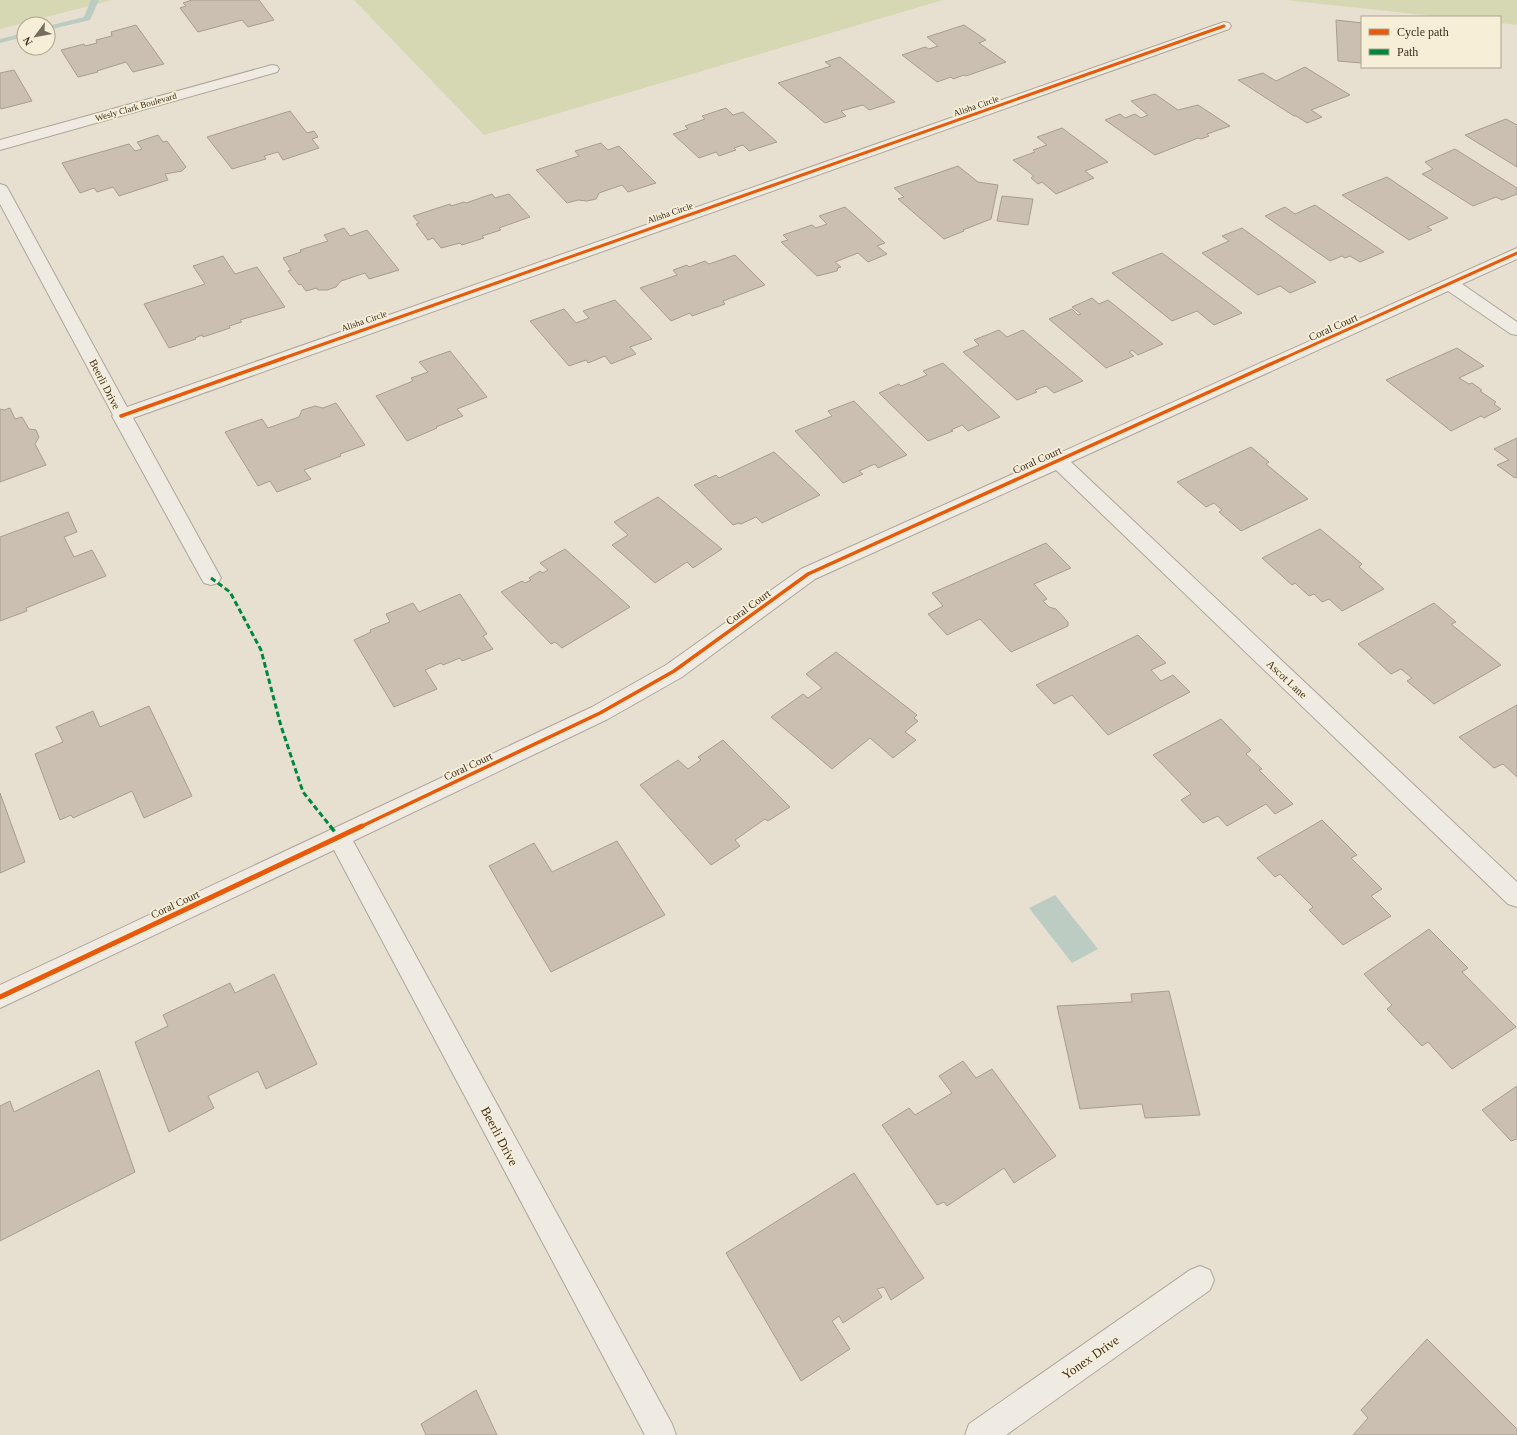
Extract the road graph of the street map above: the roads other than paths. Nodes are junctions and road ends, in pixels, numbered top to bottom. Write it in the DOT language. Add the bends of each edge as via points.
graph roads {
  1 [pos="1224,26"];
  2 [pos="272,69"];
  3 [pos="0,145"];
  4 [pos="0,189"];
  5 [pos="1517,253"];
  6 [pos="1450,284"];
  7 [pos="1517,330"];
  8 [pos="121,416"];
  9 [pos="1058,461"];
  10 [pos="211,578"];
  11 [pos="339,837"];
  12 [pos="1517,897"];
  13 [pos="0,997"];
  14 [pos="1200,1280"];
  15 [pos="661,1435"];
  16 [pos="980,1435"];
  1 -- 8 [label="street, Alisha Circle"];
  2 -- 3 [label="street, Wesly Clark Boulevard"];
  4 -- 8 [label="street, Beerli Drive"];
  5 -- 6 [label="street, Coral Court"];
  6 -- 7 [label="street"];
  6 -- 9 [label="street, Coral Court"];
  8 -- 10 [label="street, Beerli Drive"];
  9 -- 11 [label="street, Coral Court" via="808,574 674,671 600,713"];
  9 -- 12 [label="street, Ascot Lane"];
  11 -- 13 [label="street, Coral Court"];
  11 -- 15 [label="street, Beerli Drive"];
  14 -- 16 [label="street, Yonex Drive"];
}
